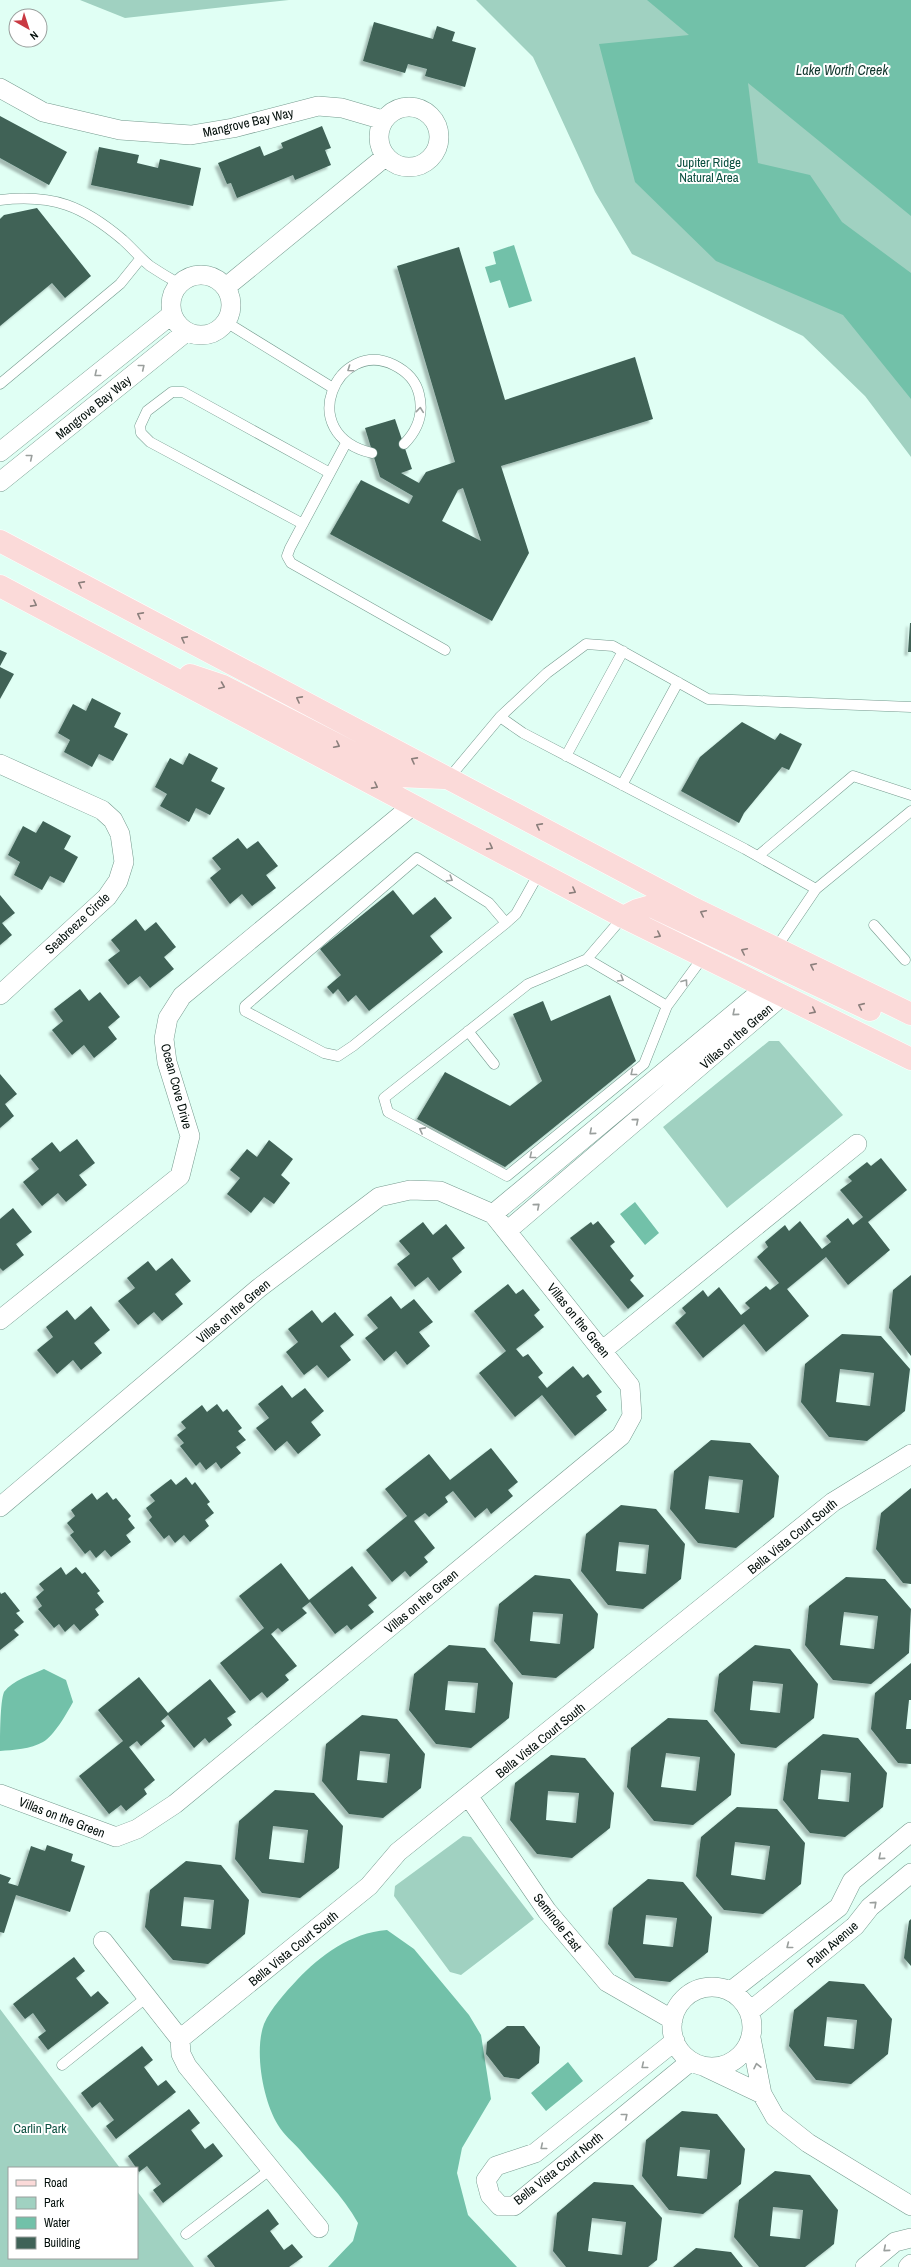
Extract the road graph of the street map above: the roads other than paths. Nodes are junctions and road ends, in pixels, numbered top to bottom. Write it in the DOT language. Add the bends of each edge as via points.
graph roads {
  1 [pos="0,88"];
  2 [pos="383,120"];
  3 [pos="385,157"];
  4 [pos="0,200"];
  5 [pos="141,258"];
  6 [pos="178,283"];
  7 [pos="226,287"];
  8 [pos="171,315"];
  9 [pos="226,322"];
  10 [pos="186,332"];
  11 [pos="0,384"];
  12 [pos="333,388"];
  13 [pos="346,443"];
  14 [pos="404,444"];
  15 [pos="0,452"];
  16 [pos="372,454"];
  17 [pos="330,473"];
  18 [pos="0,482"];
  19 [pos="303,524"];
  20 [pos="0,542"];
  21 [pos="0,586"];
  22 [pos="445,650"];
  23 [pos="623,651"];
  24 [pos="132,656"];
  25 [pos="678,682"];
  26 [pos="911,707"];
  27 [pos="500,717"];
  28 [pos="566,756"];
  29 [pos="0,764"];
  30 [pos="449,778"];
  31 [pos="622,785"];
  32 [pos="911,795"];
  33 [pos="412,806"];
  34 [pos="911,811"];
  35 [pos="758,856"];
  36 [pos="539,873"];
  37 [pos="816,889"];
  38 [pos="624,917"];
  39 [pos="506,923"];
  40 [pos="874,925"];
  41 [pos="776,948"];
  42 [pos="703,957"];
  43 [pos="587,959"];
  44 [pos="905,960"];
  45 [pos="774,992"];
  46 [pos="0,995"];
  47 [pos="667,1006"];
  48 [pos="911,1014"];
  49 [pos="911,1023"];
  50 [pos="468,1031"];
  51 [pos="911,1059"];
  52 [pos="494,1064"];
  53 [pos="857,1144"];
  54 [pos="493,1214"];
  55 [pos="507,1231"];
  56 [pos="0,1320"];
  57 [pos="603,1350"];
  58 [pos="911,1454"];
  59 [pos="0,1507"];
  60 [pos="0,1794"];
  61 [pos="469,1797"];
  62 [pos="911,1832"];
  63 [pos="911,1873"];
  64 [pos="103,1941"];
  65 [pos="731,1992"];
  66 [pos="147,1997"];
  67 [pos="749,2012"];
  68 [pos="673,2020"];
  69 [pos="751,2038"];
  70 [pos="180,2039"];
  71 [pos="675,2041"];
  72 [pos="697,2064"];
  73 [pos="62,2065"];
  74 [pos="762,2094"];
  75 [pos="583,2115"];
  76 [pos="600,2135"];
  77 [pos="271,2169"];
  78 [pos="911,2206"];
  79 [pos="319,2228"];
  80 [pos="186,2234"];
  81 [pos="911,2238"];
  82 [pos="911,2264"];
  83 [pos="865,2267"];
  84 [pos="908,2267"];
  1 -- 2 [label="street, Mangrove Bay Way" via="43,112 120,130 191,135 234,128 318,106 342,108"];
  2 -- 3 [label="street" via="378,142"];
  2 -- 3 [label="street" via="394,110 420,109 434,120 439,137 434,154 416,167 405,168"];
  3 -- 7 [label="street"];
  4 -- 5 [label="lane" via="51,200 70,204 95,217"];
  5 -- 6 [label="lane"];
  5 -- 11 [label="lane" via="120,284"];
  6 -- 7 [label="street" via="194,275 203,274 220,281"];
  6 -- 8 [label="street" via="171,298"];
  7 -- 9 [label="street" via="231,304"];
  8 -- 10 [label="street" via="177,325"];
  8 -- 15 [label="street, Mangrove Bay Way, one-way"];
  9 -- 10 [label="street" via="218,330 208,334"];
  9 -- 12 [label="lane"];
  18 -- 10 [label="street, Mangrove Bay Way, one-way"];
  12 -- 13 [label="lane" via="329,408 333,427"];
  14 -- 12 [label="lane, one-way" via="413,435 419,423 422,405 417,386 404,370 387,362 369,360 353,366 340,376"];
  13 -- 16 [label="lane"];
  13 -- 17 [label="lane"];
  17 -- 19 [label="lane"];
  17 -- 19 [label="lane" via="183,392 172,392 147,411 140,426 141,433 150,442"];
  19 -- 22 [label="lane" via="287,556 291,564"];
  30 -- 20 [label="main road, one-way"];
  21 -- 24 [label="main road, one-way"];
  23 -- 25 [label="lane"];
  23 -- 27 [label="lane" via="613,646 586,644 547,673"];
  23 -- 28 [label="lane"];
  24 -- 30 [label="main road, one-way" via="223,686 398,776"];
  24 -- 33 [label="main road, one-way"];
  25 -- 26 [label="lane" via="708,699"];
  25 -- 31 [label="lane"];
  27 -- 28 [label="lane" via="523,733"];
  27 -- 30 [label="lane"];
  28 -- 31 [label="lane"];
  29 -- 46 [label="street, Seabreeze Circle" via="108,814 120,834 124,862 118,881 107,897"];
  41 -- 30 [label="main road, one-way" via="693,908"];
  31 -- 35 [label="lane"];
  32 -- 35 [label="lane" via="852,776"];
  33 -- 36 [label="main road, one-way"];
  33 -- 56 [label="street, Ocean Cove Drive" via="182,996 168,1018 164,1039 167,1062 190,1136 180,1176"];
  34 -- 37 [label="lane"];
  35 -- 37 [label="lane"];
  36 -- 38 [label="main road, one-way"];
  36 -- 39 [label="lane" via="516,914"];
  37 -- 41 [label="lane"];
  38 -- 42 [label="main road, one-way"];
  38 -- 43 [label="lane"];
  49 -- 38 [label="main road, one-way" via="896,1021 803,980 651,906"];
  39 -- 39 [label="lane, one-way" via="354,1046 338,1056 324,1054 245,1011 245,1006 417,858 489,903"];
  40 -- 44 [label="lane"];
  48 -- 41 [label="main road, one-way"];
  42 -- 45 [label="main road"];
  47 -- 42 [label="lane, one-way"];
  43 -- 47 [label="lane, one-way"];
  43 -- 50 [label="lane" via="528,984"];
  45 -- 51 [label="main road, one-way"];
  45 -- 54 [label="street, Villas on the Green, one-way"];
  55 -- 45 [label="street, Villas on the Green, one-way"];
  47 -- 50 [label="lane, one-way" via="644,1064 508,1176 388,1112 384,1098"];
  50 -- 52 [label="lane"];
  53 -- 57 [label="street"];
  54 -- 55 [label="street, Villas on the Green"];
  54 -- 59 [label="street, Villas on the Green" via="440,1191 410,1190 379,1197 259,1288"];
  55 -- 57 [label="street, Villas on the Green"];
  57 -- 60 [label="street, Villas on the Green" via="630,1386 632,1416 621,1436 175,1804 137,1830 116,1837"];
  58 -- 61 [label="street, Bella Vista Court South" via="833,1502"];
  61 -- 68 [label="street, Seminole East" via="547,1911 608,1982"];
  61 -- 70 [label="street, Bella Vista Court South" via="398,1852 369,1886"];
  62 -- 65 [label="street, one-way" via="852,1881 839,1907"];
  67 -- 63 [label="street, Palm Avenue, one-way" via="855,1926 870,1907"];
  64 -- 66 [label="street"];
  65 -- 67 [label="street" via="742,2000"];
  65 -- 68 [label="street" via="707,1987 695,1991 677,2008"];
  66 -- 70 [label="street"];
  66 -- 73 [label="lane"];
  67 -- 69 [label="street"];
  68 -- 71 [label="street"];
  69 -- 72 [label="street" via="738,2058 727,2064 715,2067"];
  74 -- 69 [label="street, one-way"];
  70 -- 77 [label="street" via="181,2054 187,2066"];
  71 -- 72 [label="street" via="681,2053"];
  71 -- 75 [label="street, Bella Vista Court North, one-way"];
  72 -- 74 [label="street"];
  76 -- 72 [label="street, Bella Vista Court North, one-way"];
  74 -- 78 [label="street" via="775,2117 808,2143"];
  75 -- 76 [label="street"];
  75 -- 76 [label="street, Bella Vista Court North, one-way" via="535,2153 496,2166 486,2180 490,2194 500,2206 514,2206"];
  77 -- 79 [label="street"];
  77 -- 80 [label="lane"];
  81 -- 83 [label="street, one-way" via="895,2242"];
  82 -- 84 [label="street"];
}
